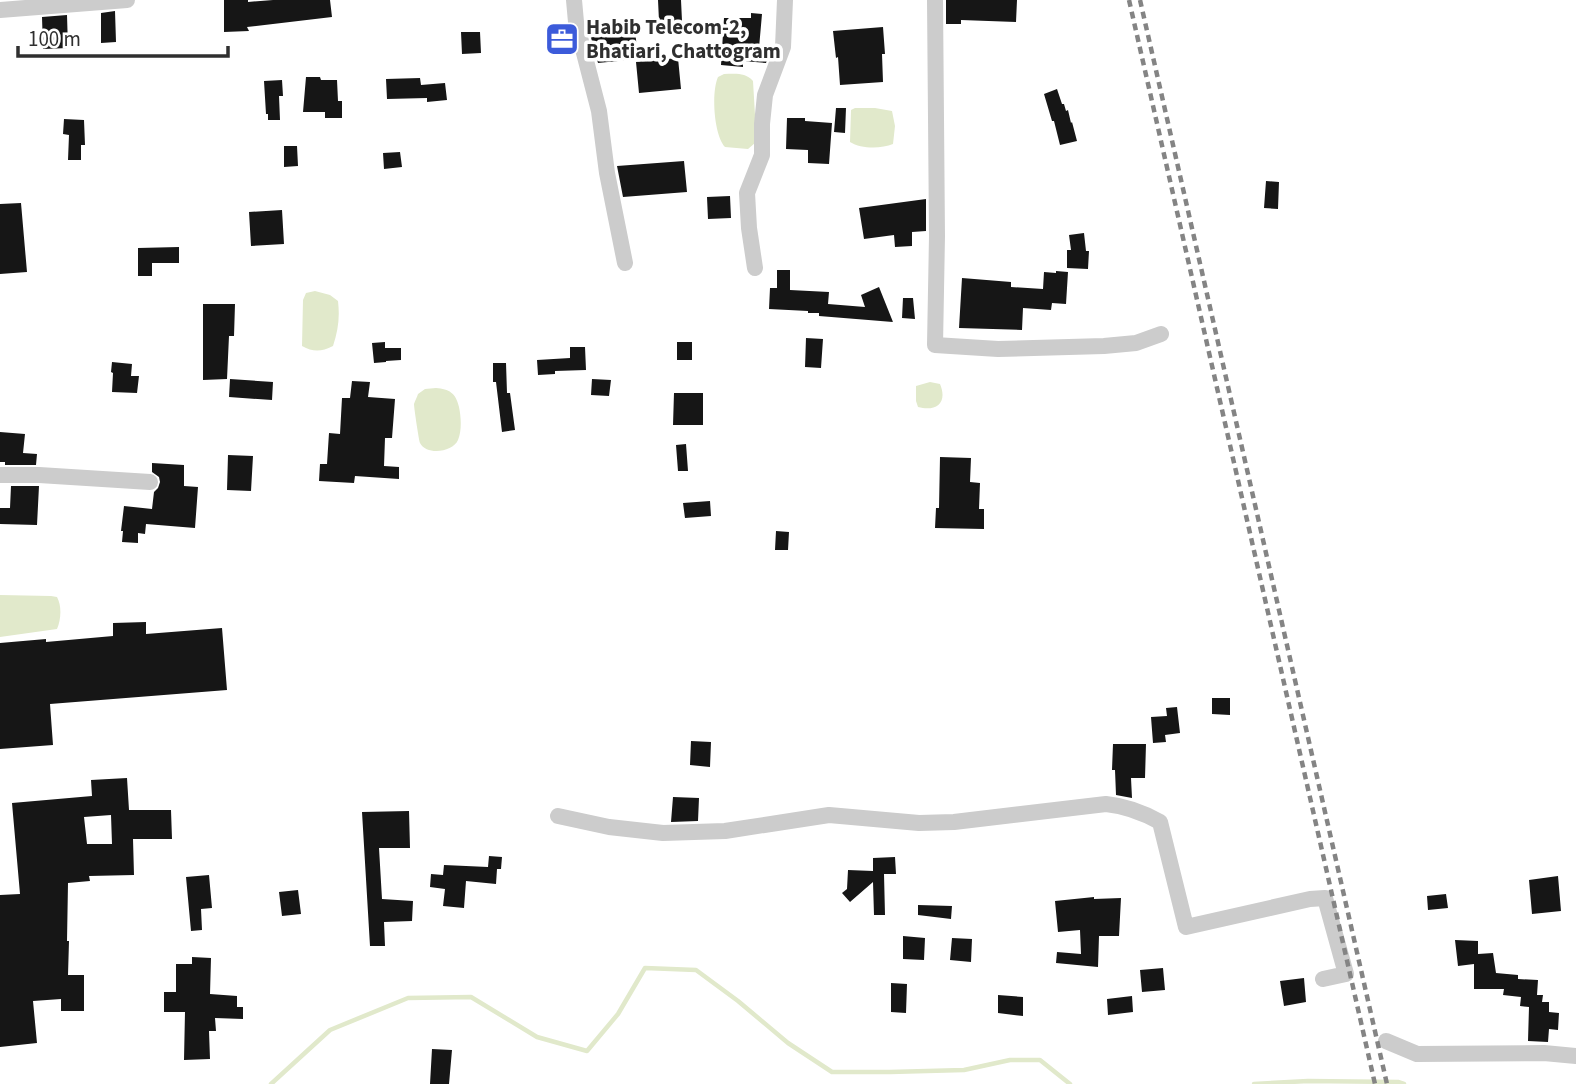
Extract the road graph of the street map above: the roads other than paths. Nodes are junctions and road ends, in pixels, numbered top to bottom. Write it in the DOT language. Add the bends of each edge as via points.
graph roads {
  1 [pos="127,0"];
  2 [pos="574,0"];
  3 [pos="785,0"];
  4 [pos="935,0"];
  5 [pos="0,10"];
  6 [pos="625,263"];
  7 [pos="755,268"];
  8 [pos="1161,334"];
  9 [pos="0,475"];
  10 [pos="150,482"];
  11 [pos="558,816"];
  12 [pos="1323,979"];
  13 [pos="1387,1041"];
  14 [pos="1576,1056"];
  1 -- 5 [label="street"];
  2 -- 6 [label="street"];
  3 -- 7 [label="street" via="783,47 765,95 762,155 747,193"];
  4 -- 8 [label="street" via="934,345 998,349 1104,346 1136,343"];
  9 -- 10 [label="street"];
  11 -- 12 [label="street" via="663,833 725,831 829,815 954,822 1106,804 1124,806 1160,822 1186,927 1325,898 1346,974"];
  13 -- 14 [label="street" via="1417,1054"];
}
